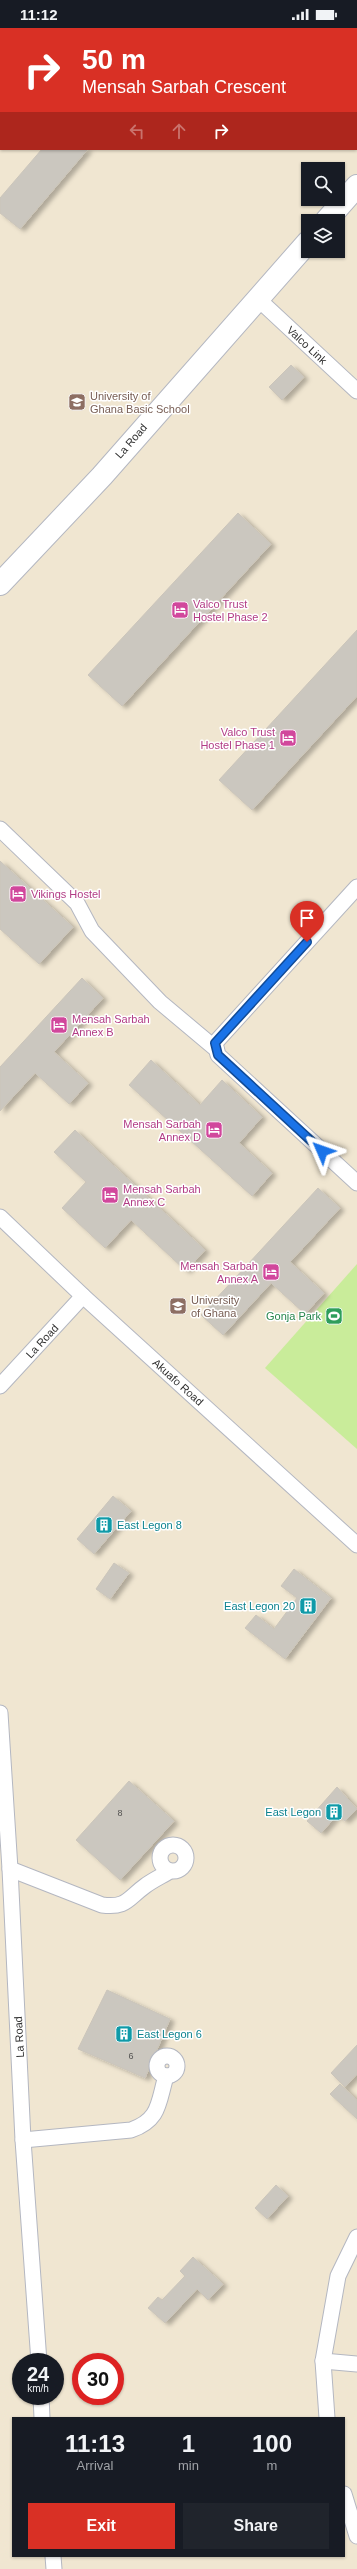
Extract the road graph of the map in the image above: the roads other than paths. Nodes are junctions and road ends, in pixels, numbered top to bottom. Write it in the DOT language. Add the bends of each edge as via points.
graph roads {
  1 [pos="357,186"];
  2 [pos="332,214"];
  3 [pos="301,250"];
  4 [pos="257,298"];
  5 [pos="357,391"];
  6 [pos="0,584"];
  7 [pos="0,829"];
  8 [pos="357,887"];
  9 [pos="216,1049"];
  10 [pos="357,1184"];
  11 [pos="0,1216"];
  12 [pos="83,1296"];
  13 [pos="0,1386"];
  14 [pos="357,1545"];
  15 [pos="0,1713"];
  16 [pos="10,1868"];
  17 [pos="170,1871"];
  18 [pos="166,2076"];
  19 [pos="23,2140"];
  20 [pos="357,2237"];
  21 [pos="39,2353"];
  22 [pos="323,2361"];
  23 [pos="357,2364"];
  24 [pos="41,2405"];
  25 [pos="42,2417"];
  26 [pos="327,2417"];
  27 [pos="345,2497"];
  28 [pos="357,2536"];
  29 [pos="53,2557"];
  30 [pos="54,2569"];
  1 -- 2 [label="street"];
  3 -- 4 [label="street, La Road"];
  4 -- 5 [label="street, Valco Link"];
  4 -- 6 [label="street, La Road" via="102,476"];
  7 -- 9 [label="street" via="77,903 92,931 160,1002"];
  8 -- 9 [label="street" via="215,1043"];
  9 -- 10 [label="street" via="218,1055"];
  11 -- 12 [label="street, Akuafo Road"];
  12 -- 13 [label="street, La Road"];
  12 -- 14 [label="street, Akuafo Road"];
  15 -- 16 [label="street, La Road"];
  16 -- 17 [label="street" via="102,1905 116,1907 132,1899 145,1886"];
  16 -- 19 [label="street, La Road"];
  18 -- 19 [label="street" via="154,2117 141,2127"];
  19 -- 21 [label="street, La Road"];
  20 -- 22 [label="street" via="338,2276"];
  22 -- 23 [label="street"];
  22 -- 26 [label="street"];
  24 -- 25 [label="street"];
  27 -- 28 [label="street"];
  29 -- 30 [label="street"];
}
